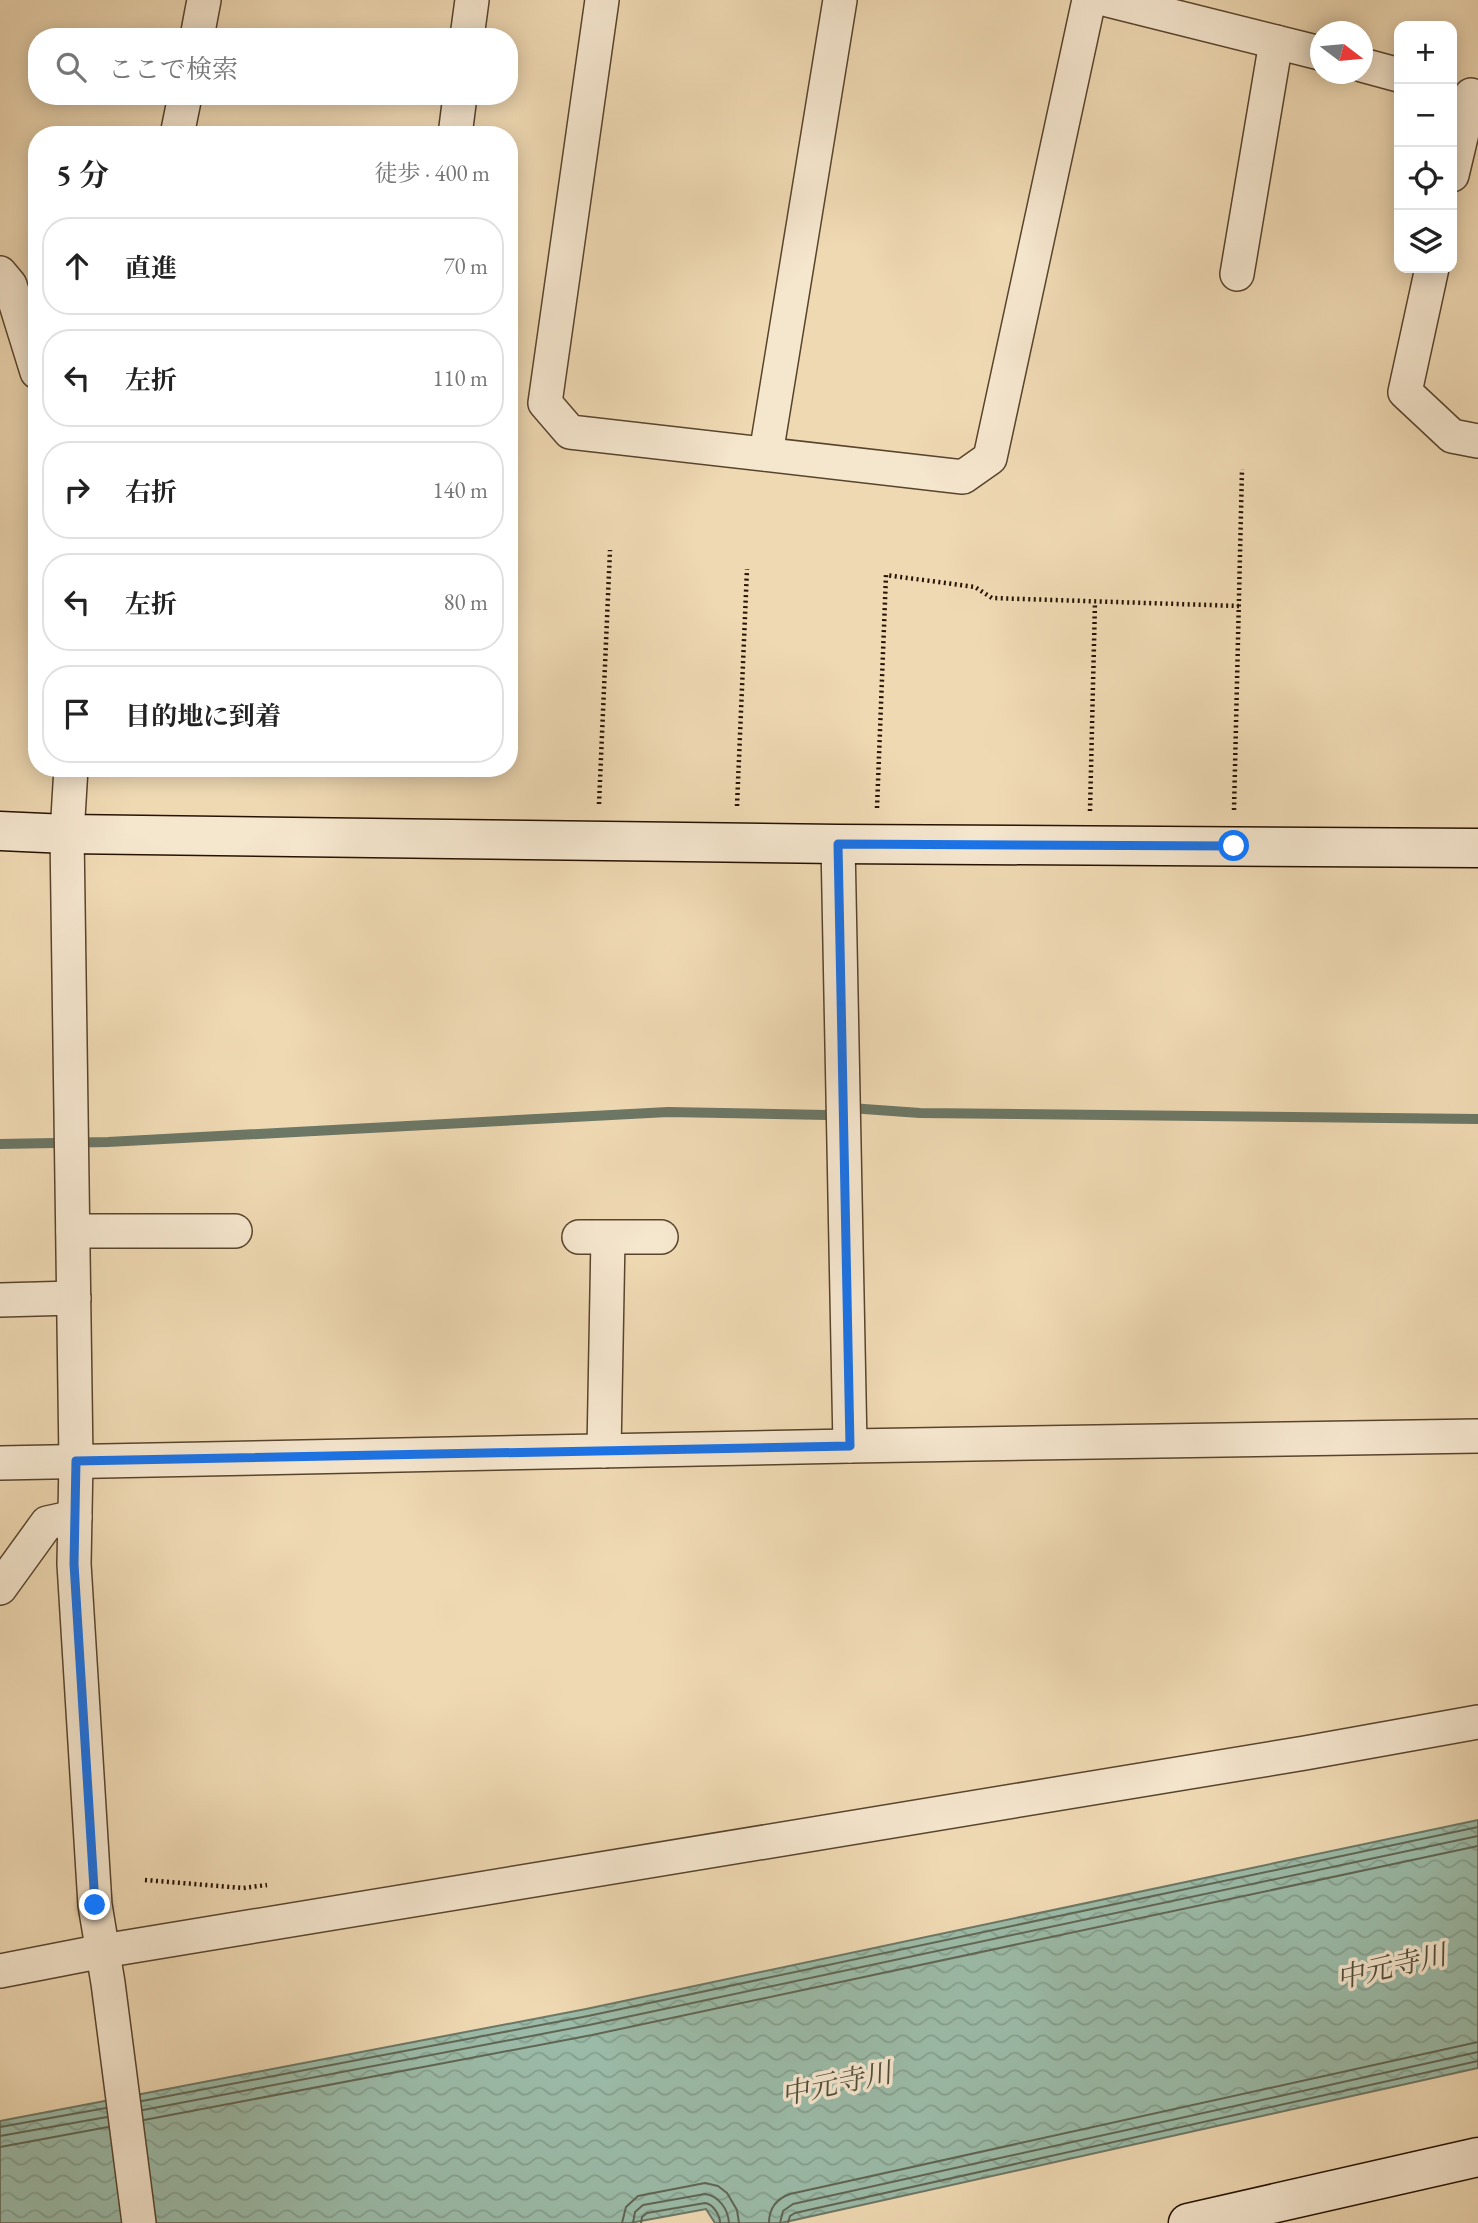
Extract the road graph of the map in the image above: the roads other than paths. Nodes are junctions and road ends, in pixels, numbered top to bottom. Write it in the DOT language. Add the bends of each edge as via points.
graph roads {
  1 [pos="205,0"];
  2 [pos="472,0"];
  3 [pos="602,0"];
  4 [pos="840,0"];
  5 [pos="1089,0"];
  6 [pos="1120,1"];
  7 [pos="199,28"];
  8 [pos="468,28"];
  9 [pos="1276,42"];
  10 [pos="1310,50"];
  11 [pos="1373,68"];
  12 [pos="1394,74"];
  13 [pos="1467,94"];
  14 [pos="183,105"];
  15 [pos="459,105"];
  16 [pos="179,126"];
  17 [pos="456,126"];
  18 [pos="1457,148"];
  19 [pos="0,272"];
  20 [pos="1431,273"];
  21 [pos="1237,274"];
  22 [pos="28,343"];
  23 [pos="1478,441"];
  24 [pos="766,454"];
  25 [pos="70,777"];
  26 [pos="0,831"];
  27 [pos="67,834"];
  28 [pos="838,844"];
  29 [pos="1478,848"];
  30 [pos="73,1231"];
  31 [pos="235,1231"];
  32 [pos="661,1237"];
  33 [pos="74,1298"];
  34 [pos="0,1300"];
  35 [pos="1478,1436"];
  36 [pos="850,1446"];
  37 [pos="604,1451"];
  38 [pos="76,1461"];
  39 [pos="0,1463"];
  40 [pos="75,1517"];
  41 [pos="0,1588"];
  42 [pos="1478,1722"];
  43 [pos="106,1967"];
  44 [pos="0,1971"];
  45 [pos="1478,2157"];
  46 [pos="139,2223"];
  47 [pos="1188,2223"];
  1 -- 7 [label="street"];
  2 -- 8 [label="street"];
  3 -- 24 [label="street" via="545,403 570,432"];
  4 -- 24 [label="street"];
  5 -- 24 [label="street" via="990,458 963,477"];
  6 -- 9 [label="street"];
  9 -- 10 [label="street"];
  9 -- 21 [label="street"];
  11 -- 12 [label="street"];
  13 -- 18 [label="street"];
  14 -- 16 [label="street"];
  15 -- 17 [label="street"];
  19 -- 22 [label="street" via="10,285"];
  20 -- 23 [label="street" via="1405,392 1452,436"];
  25 -- 27 [label="street"];
  26 -- 27 [label="street"];
  27 -- 28 [label="street"];
  27 -- 30 [label="street"];
  28 -- 29 [label="street"];
  28 -- 36 [label="street"];
  30 -- 31 [label="street"];
  30 -- 33 [label="street"];
  32 -- 37 [label="street" via="593,1238"];
  33 -- 34 [label="street"];
  33 -- 38 [label="street"];
  35 -- 36 [label="street"];
  36 -- 37 [label="street"];
  37 -- 38 [label="street"];
  38 -- 39 [label="street"];
  38 -- 40 [label="street"];
  40 -- 41 [label="street" via="47,1523"];
  40 -- 43 [label="street" via="95,1905"];
  42 -- 43 [label="street"];
  43 -- 44 [label="street"];
  43 -- 46 [label="street"];
  45 -- 47 [label="street"];
}
